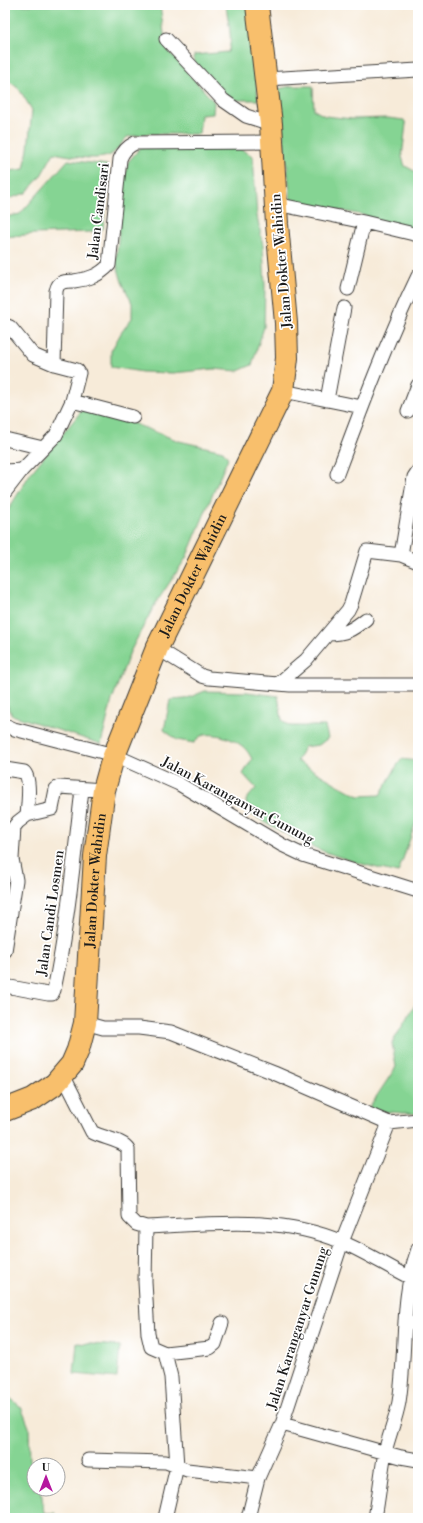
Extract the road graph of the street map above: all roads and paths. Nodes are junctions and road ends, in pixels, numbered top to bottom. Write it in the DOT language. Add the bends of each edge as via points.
graph roads {
  1 [pos="257,5"];
  2 [pos="166,39"];
  3 [pos="418,70"];
  4 [pos="266,79"];
  5 [pos="271,133"];
  6 [pos="276,204"];
  7 [pos="364,222"];
  8 [pos="418,236"];
  9 [pos="418,276"];
  10 [pos="348,289"];
  11 [pos="344,308"];
  12 [pos="5,324"];
  13 [pos="54,364"];
  14 [pos="418,385"];
  15 [pos="283,391"];
  16 [pos="327,400"];
  17 [pos="72,402"];
  18 [pos="362,407"];
  19 [pos="408,411"];
  20 [pos="133,417"];
  21 [pos="5,439"];
  22 [pos="43,448"];
  23 [pos="22,470"];
  24 [pos="5,471"];
  25 [pos="337,474"];
  26 [pos="416,474"];
  27 [pos="5,492"];
  28 [pos="401,555"];
  29 [pos="418,562"];
  30 [pos="366,619"];
  31 [pos="328,634"];
  32 [pos="157,648"];
  33 [pos="278,684"];
  34 [pos="418,684"];
  35 [pos="5,725"];
  36 [pos="114,755"];
  37 [pos="5,769"];
  38 [pos="82,790"];
  39 [pos="104,790"];
  40 [pos="27,815"];
  41 [pos="9,843"];
  42 [pos="418,891"];
  43 [pos="5,951"];
  44 [pos="5,986"];
  45 [pos="85,1023"];
  46 [pos="63,1075"];
  47 [pos="5,1110"];
  48 [pos="418,1120"];
  49 [pos="389,1123"];
  50 [pos="146,1226"];
  51 [pos="342,1242"];
  52 [pos="418,1249"];
  53 [pos="412,1286"];
  54 [pos="405,1321"];
  55 [pos="222,1323"];
  56 [pos="418,1325"];
  57 [pos="165,1353"];
  58 [pos="282,1424"];
  59 [pos="385,1453"];
  60 [pos="88,1460"];
  61 [pos="418,1460"];
  62 [pos="177,1466"];
  63 [pos="258,1478"];
  64 [pos="165,1518"];
  65 [pos="248,1518"];
  66 [pos="375,1518"];
  1 -- 4 [label="highway, Jalan Dokter Wahidin"];
  2 -- 5 [label="street" via="222,100"];
  3 -- 4 [label="street"];
  4 -- 5 [label="highway, Jalan Dokter Wahidin"];
  5 -- 6 [label="highway, Jalan Dokter Wahidin"];
  5 -- 13 [label="street, Jalan Candisari" via="135,143 127,147 120,159 108,265 86,280 61,282 57,286"];
  6 -- 7 [label="street"];
  6 -- 15 [label="highway, Jalan Dokter Wahidin" via="287,339"];
  7 -- 8 [label="street"];
  7 -- 10 [label="street"];
  9 -- 18 [label="street"];
  11 -- 16 [label="street"];
  12 -- 13 [label="street" via="33,354"];
  13 -- 17 [label="street" via="77,370 79,373"];
  14 -- 19 [label="street"];
  15 -- 16 [label="street"];
  15 -- 32 [label="highway, Jalan Dokter Wahidin"];
  16 -- 18 [label="street"];
  17 -- 20 [label="street"];
  17 -- 22 [label="street" via="56,435"];
  18 -- 25 [label="street"];
  21 -- 22 [label="street"];
  22 -- 23 [label="street"];
  23 -- 24 [label="street"];
  23 -- 27 [label="street"];
  26 -- 28 [label="street"];
  28 -- 29 [label="street"];
  28 -- 31 [label="street" via="367,551 352,604"];
  30 -- 31 [label="street" via="350,631"];
  31 -- 33 [label="street" via="306,660"];
  32 -- 33 [label="street" via="206,678"];
  32 -- 36 [label="highway, Jalan Dokter Wahidin"];
  33 -- 34 [label="street"];
  35 -- 36 [label="street"];
  36 -- 39 [label="highway, Jalan Dokter Wahidin"];
  36 -- 42 [label="street, Jalan Karanganyar Gunung" via="179,784 303,855"];
  37 -- 40 [label="street" via="26,773"];
  38 -- 39 [label="street"];
  38 -- 40 [label="street" via="58,788 52,809"];
  38 -- 44 [label="street, Jalan Candi Losmen" via="63,948 54,990 52,994 48,994"];
  39 -- 45 [label="highway, Jalan Dokter Wahidin" via="93,873"];
  40 -- 41 [label="street" via="14,827"];
  41 -- 43 [label="street" via="16,880"];
  45 -- 46 [label="highway, Jalan Dokter Wahidin" via="78,1050 72,1064"];
  45 -- 49 [label="street" via="103,1028 139,1028 171,1032"];
  46 -- 47 [label="highway, Jalan Dokter Wahidin" via="55,1084 33,1099"];
  46 -- 50 [label="street, Jalan Karanganyar Gunung" via="92,1132 125,1144 128,1149 129,1217 136,1224"];
  48 -- 49 [label="street"];
  49 -- 51 [label="street, Jalan Karanganyar Gunung"];
  50 -- 51 [label="street, Jalan Karanganyar Gunung" via="269,1224 308,1231"];
  50 -- 57 [label="street" via="145,1282 148,1334 151,1347"];
  51 -- 53 [label="street"];
  51 -- 58 [label="street, Jalan Karanganyar Gunung"];
  52 -- 53 [label="street"];
  53 -- 54 [label="street"];
  54 -- 56 [label="street"];
  54 -- 59 [label="street" via="399,1404"];
  55 -- 57 [label="street" via="215,1344 210,1348"];
  57 -- 62 [label="street" via="171,1378"];
  58 -- 59 [label="street, Jalan Karanganyar Gunung"];
  58 -- 63 [label="street, Jalan Karanganyar Gunung"];
  59 -- 61 [label="street, Jalan Karanganyar Gunung"];
  59 -- 66 [label="street"];
  60 -- 62 [label="street" via="166,1462"];
  62 -- 63 [label="street" via="187,1470"];
  62 -- 64 [label="street"];
  63 -- 65 [label="street, Jalan Karanganyar Gunung"];
}
